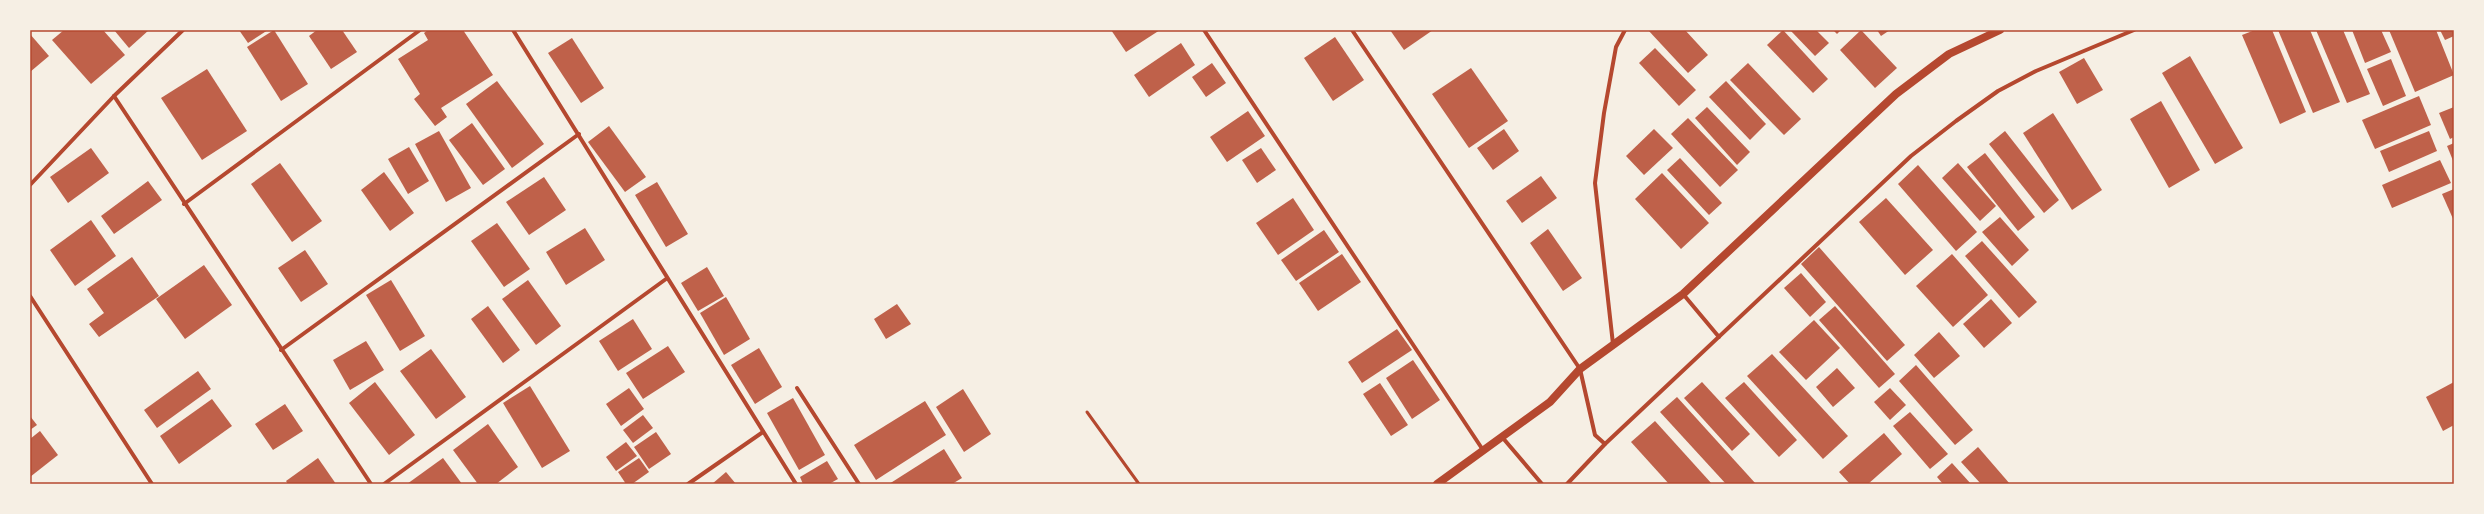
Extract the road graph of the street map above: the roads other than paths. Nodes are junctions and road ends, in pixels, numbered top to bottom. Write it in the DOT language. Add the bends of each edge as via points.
graph roads {
  1 [pos="183,30"];
  2 [pos="420,30"];
  3 [pos="513,30"];
  4 [pos="1204,30"];
  5 [pos="1352,30"];
  6 [pos="1625,30"];
  7 [pos="2000,30"];
  8 [pos="2134,30"];
  9 [pos="114,96"];
  10 [pos="579,134"];
  11 [pos="30,184"];
  12 [pos="184,204"];
  13 [pos="666,279"];
  14 [pos="1683,294"];
  15 [pos="30,296"];
  16 [pos="1719,337"];
  17 [pos="1613,345"];
  18 [pos="281,350"];
  19 [pos="1580,370"];
  20 [pos="797,388"];
  21 [pos="1088,412"];
  22 [pos="763,432"];
  23 [pos="1502,437"];
  24 [pos="1606,444"];
  25 [pos="1483,450"];
  26 [pos="152,484"];
  27 [pos="371,484"];
  28 [pos="384,484"];
  29 [pos="688,484"];
  30 [pos="796,484"];
  31 [pos="859,484"];
  32 [pos="1139,484"];
  33 [pos="1437,484"];
  34 [pos="1542,484"];
  35 [pos="1567,484"];
  1 -- 9 [label="street"];
  2 -- 12 [label="street"];
  3 -- 10 [label="street"];
  4 -- 25 [label="street"];
  5 -- 19 [label="street"];
  6 -- 17 [label="street" via="1616,47 1604,113 1596,183"];
  7 -- 14 [label="main road" via="1949,54 1896,94"];
  8 -- 16 [label="street" via="2036,71 1998,91 1956,121 1911,156"];
  9 -- 11 [label="street"];
  9 -- 12 [label="street"];
  10 -- 13 [label="street"];
  10 -- 18 [label="street"];
  12 -- 18 [label="street"];
  13 -- 22 [label="street"];
  13 -- 28 [label="street"];
  14 -- 16 [label="street"];
  14 -- 17 [label="main road"];
  15 -- 26 [label="street"];
  16 -- 24 [label="street"];
  17 -- 19 [label="main road"];
  18 -- 27 [label="street"];
  19 -- 23 [label="main road" via="1550,402"];
  19 -- 24 [label="street" via="1595,435"];
  20 -- 31 [label="street"];
  21 -- 32 [label="lane"];
  22 -- 29 [label="street"];
  22 -- 30 [label="street"];
  23 -- 25 [label="main road"];
  23 -- 34 [label="street"];
  24 -- 35 [label="street"];
  25 -- 33 [label="main road"];
}
